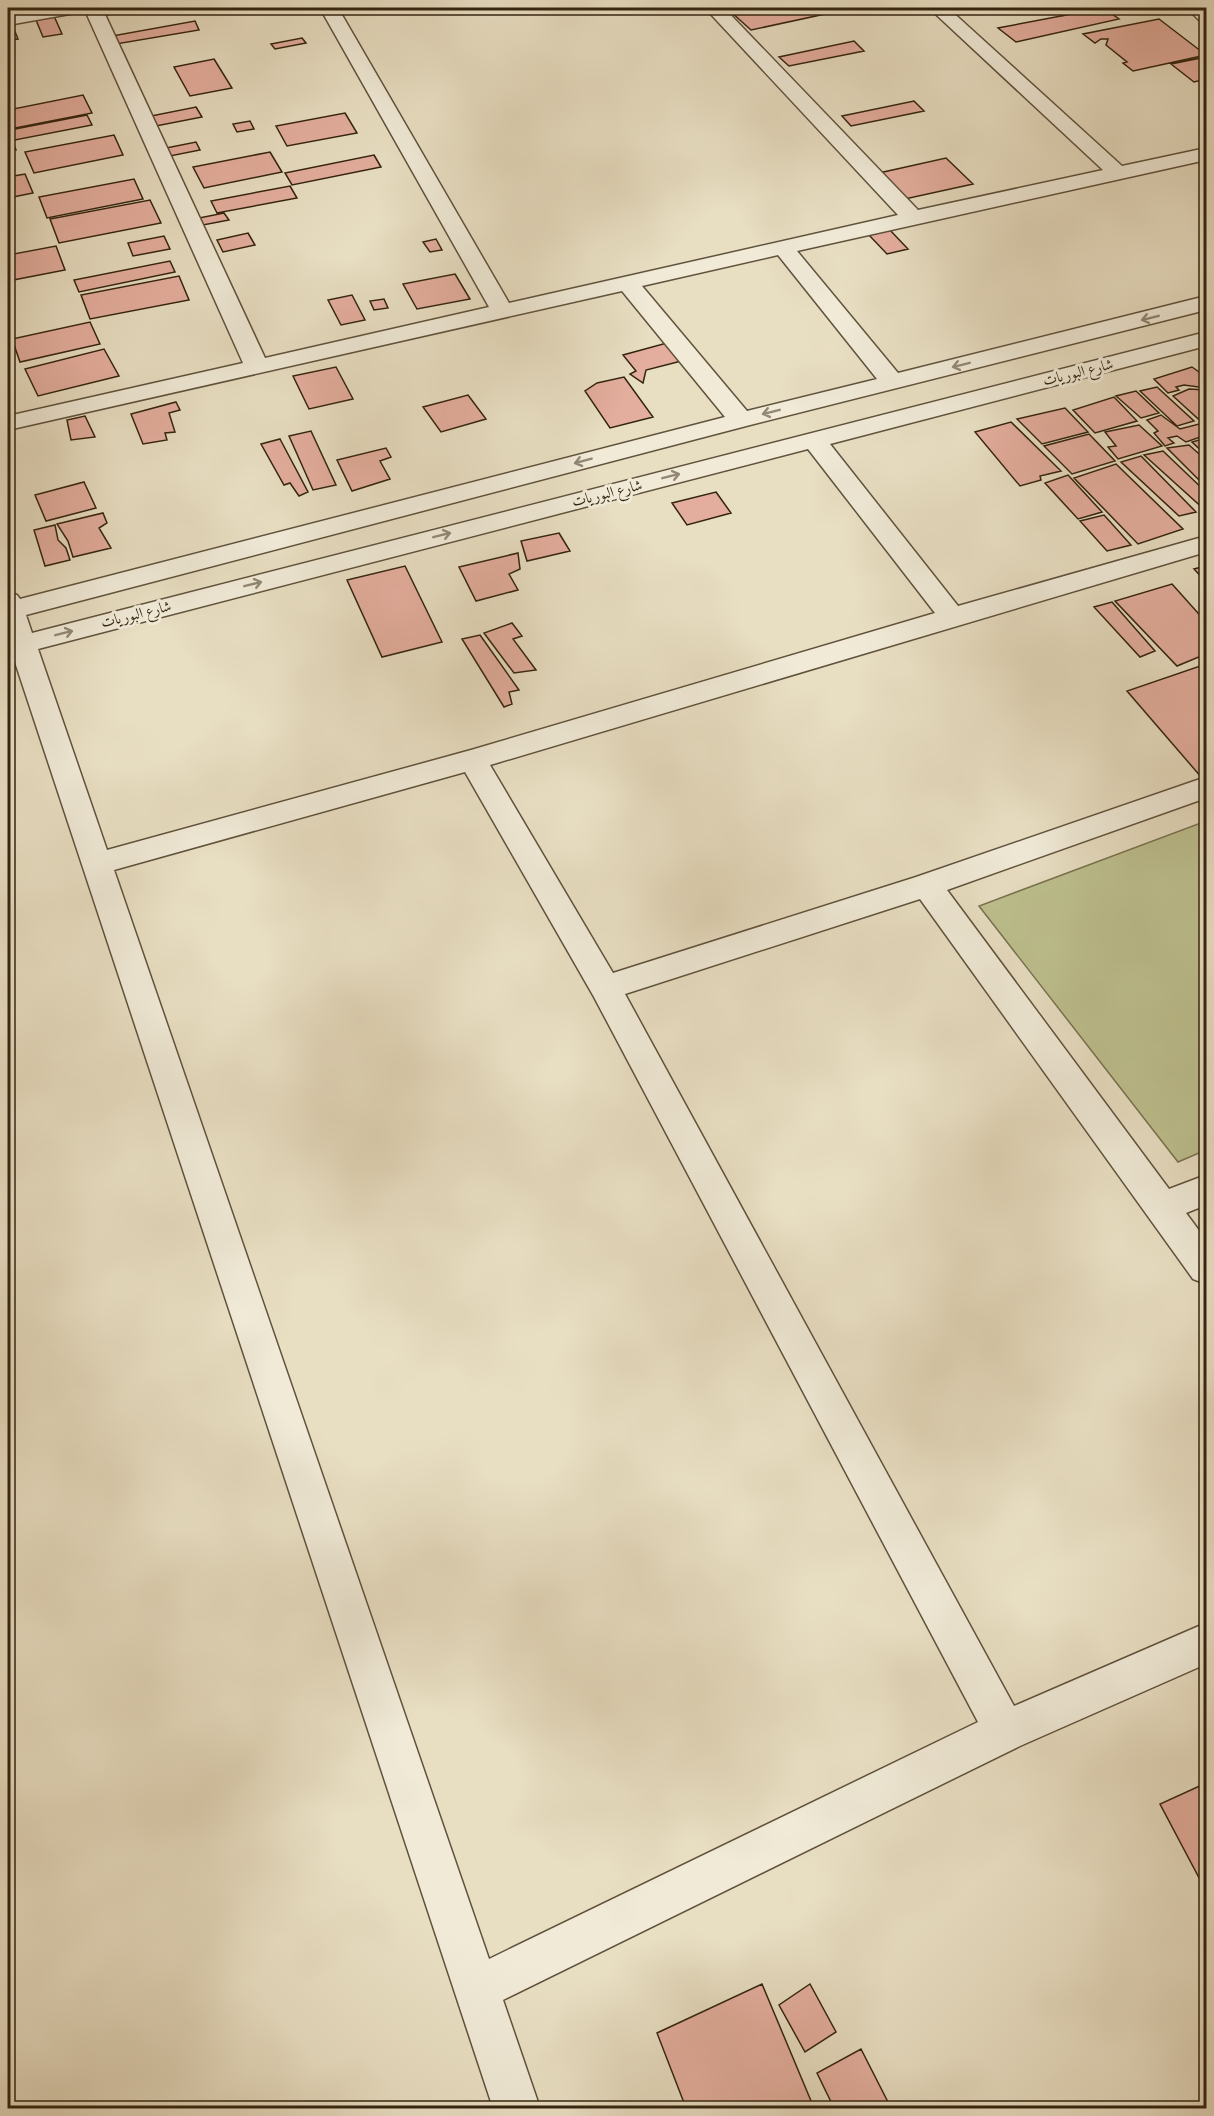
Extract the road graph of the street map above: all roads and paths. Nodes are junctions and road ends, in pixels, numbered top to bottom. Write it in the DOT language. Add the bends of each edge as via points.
graph roads {
  1 [pos="70,8"];
  2 [pos="93,8"];
  3 [pos="328,8"];
  4 [pos="714,8"];
  5 [pos="938,8"];
  6 [pos="1196,8"];
  7 [pos="1206,16"];
  8 [pos="8,19"];
  9 [pos="1206,154"];
  10 [pos="1119,174"];
  11 [pos="914,218"];
  12 [pos="784,249"];
  13 [pos="628,284"];
  14 [pos="1206,303"];
  15 [pos="503,312"];
  16 [pos="1206,339"];
  17 [pos="257,367"];
  18 [pos="892,382"];
  19 [pos="741,420"];
  20 [pos="8,423"];
  21 [pos="813,439"];
  22 [pos="1206,544"];
  23 [pos="951,617"];
  24 [pos="11,623"];
  25 [pos="472,760"];
  26 [pos="1206,787"];
  27 [pos="96,864"];
  28 [pos="927,885"];
  29 [pos="604,988"];
  30 [pos="1206,1190"];
  31 [pos="1164,1206"];
  32 [pos="1206,1268"];
  33 [pos="1206,1643"];
  34 [pos="1005,1731"];
  35 [pos="477,1989"];
  36 [pos="517,2109"];
  1 -- 8 [label="street"];
  2 -- 17 [label="street"];
  3 -- 15 [label="street"];
  4 -- 11 [label="street"];
  5 -- 10 [label="street"];
  6 -- 7 [label="street"];
  9 -- 10 [label="street"];
  10 -- 11 [label="street"];
  11 -- 12 [label="street"];
  12 -- 13 [label="street"];
  12 -- 18 [label="street"];
  13 -- 15 [label="street"];
  13 -- 19 [label="street"];
  14 -- 18 [label="street, شارع البوريات, one-way"];
  15 -- 17 [label="street"];
  16 -- 21 [label="street, شارع البوريات"];
  17 -- 20 [label="street"];
  18 -- 19 [label="street, شارع البوريات, one-way"];
  19 -- 24 [label="street, شارع البوريات, one-way"];
  21 -- 23 [label="street"];
  24 -- 21 [label="street, شارع البوريات, one-way"];
  22 -- 23 [label="street"];
  23 -- 25 [label="street"];
  24 -- 27 [label="street"];
  25 -- 27 [label="street"];
  25 -- 29 [label="street"];
  26 -- 28 [label="street"];
  27 -- 35 [label="street"];
  28 -- 29 [label="street"];
  28 -- 31 [label="street"];
  29 -- 34 [label="street"];
  30 -- 31 [label="street"];
  31 -- 32 [label="street"];
  33 -- 34 [label="street"];
  34 -- 35 [label="street"];
  35 -- 36 [label="street"];
}
